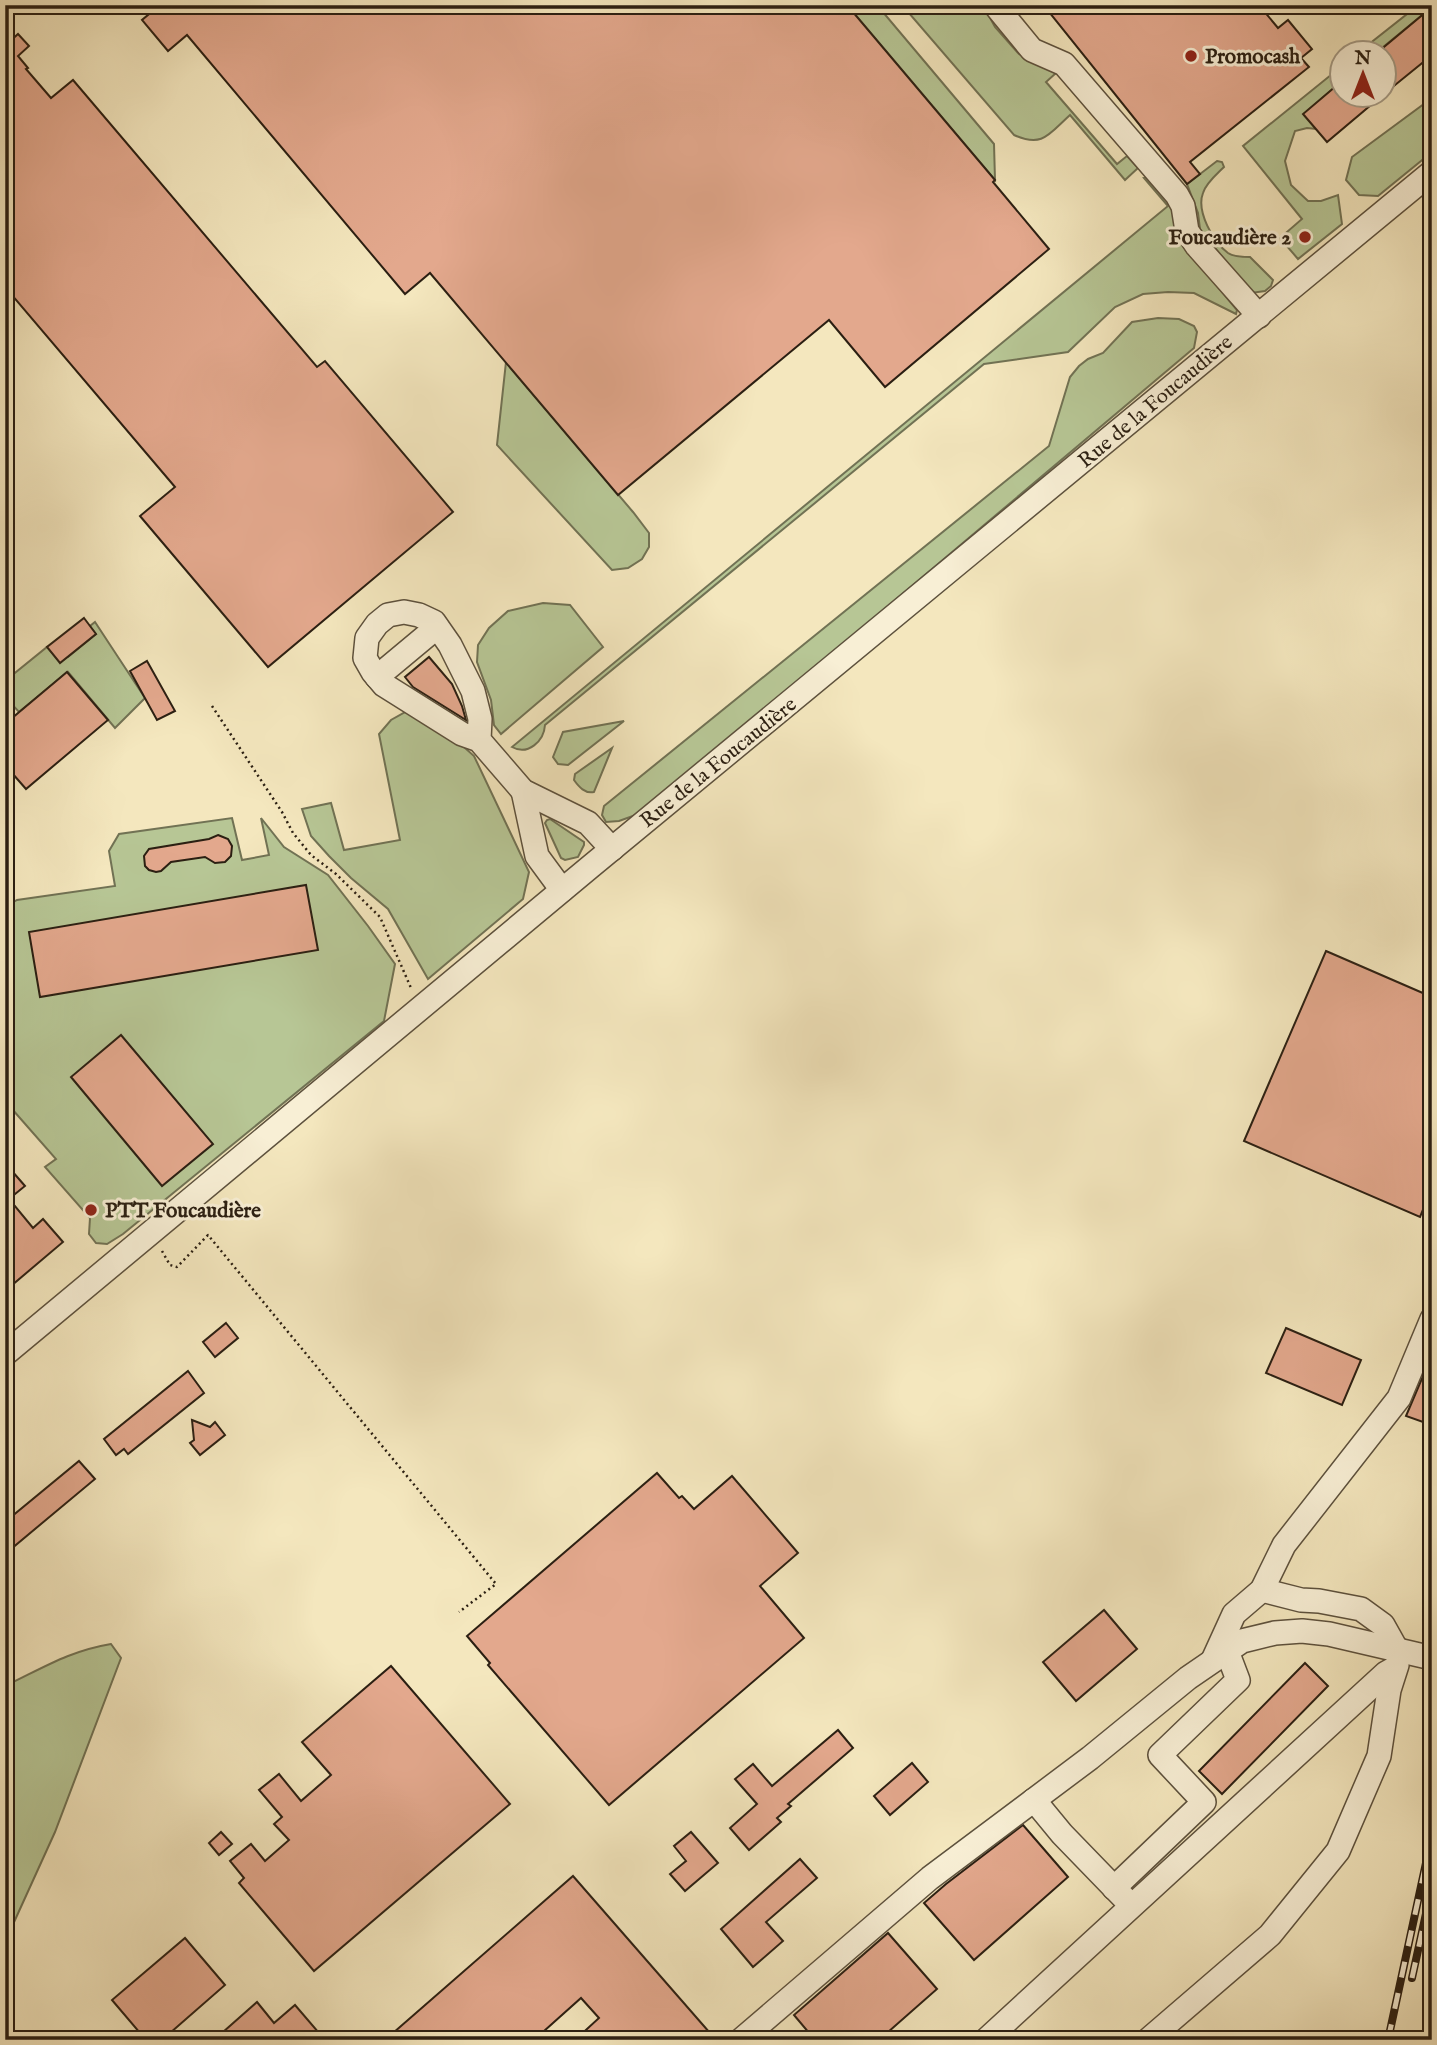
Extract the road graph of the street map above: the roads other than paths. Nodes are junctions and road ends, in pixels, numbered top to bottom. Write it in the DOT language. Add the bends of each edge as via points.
graph roads {
  1 [pos="995,5"];
  2 [pos="1432,172"];
  3 [pos="1259,316"];
  4 [pos="437,627"];
  5 [pos="377,677"];
  6 [pos="480,740"];
  7 [pos="523,791"];
  8 [pos="612,849"];
  9 [pos="562,890"];
  10 [pos="1432,1319"];
  11 [pos="5,1354"];
  12 [pos="1262,1590"];
  13 [pos="1220,1656"];
  14 [pos="1398,1656"];
  15 [pos="1430,1658"];
  16 [pos="1034,1800"];
  17 [pos="1114,1888"];
  18 [pos="1131,1907"];
  19 [pos="741,2040"];
  20 [pos="986,2040"];
  21 [pos="1148,2040"];
  1 -- 3 [label="street" via="1032,50 1064,64 1168,185 1183,206 1187,230 1197,246"];
  2 -- 3 [label="street, Rue de la Foucaudière"];
  3 -- 8 [label="street, Rue de la Foucaudière"];
  4 -- 5 [label="street"];
  4 -- 5 [label="street" via="404,612 388,615 377,624 367,638 365,658"];
  4 -- 6 [label="street" via="473,691"];
  5 -- 6 [label="street" via="439,721"];
  6 -- 7 [label="street"];
  7 -- 8 [label="street" via="588,823"];
  7 -- 9 [label="street" via="537,856"];
  8 -- 9 [label="street, Rue de la Foucaudière"];
  9 -- 11 [label="street, Rue de la Foucaudière"];
  10 -- 12 [label="street" via="1399,1398 1284,1545"];
  12 -- 13 [label="street" via="1234,1614"];
  12 -- 14 [label="street" via="1361,1609 1383,1625"];
  13 -- 14 [label="street" via="1242,1641 1302,1631 1329,1634"];
  13 -- 16 [label="street"];
  13 -- 17 [label="street" via="1238,1680 1160,1755 1204,1802"];
  14 -- 15 [label="street"];
  14 -- 18 [label="street" via="1386,1673"];
  14 -- 21 [label="street" via="1379,1756 1338,1852 1270,1936"];
  16 -- 17 [label="street"];
  16 -- 19 [label="street" via="930,1878"];
  17 -- 18 [label="street"];
  18 -- 20 [label="street"];
}
